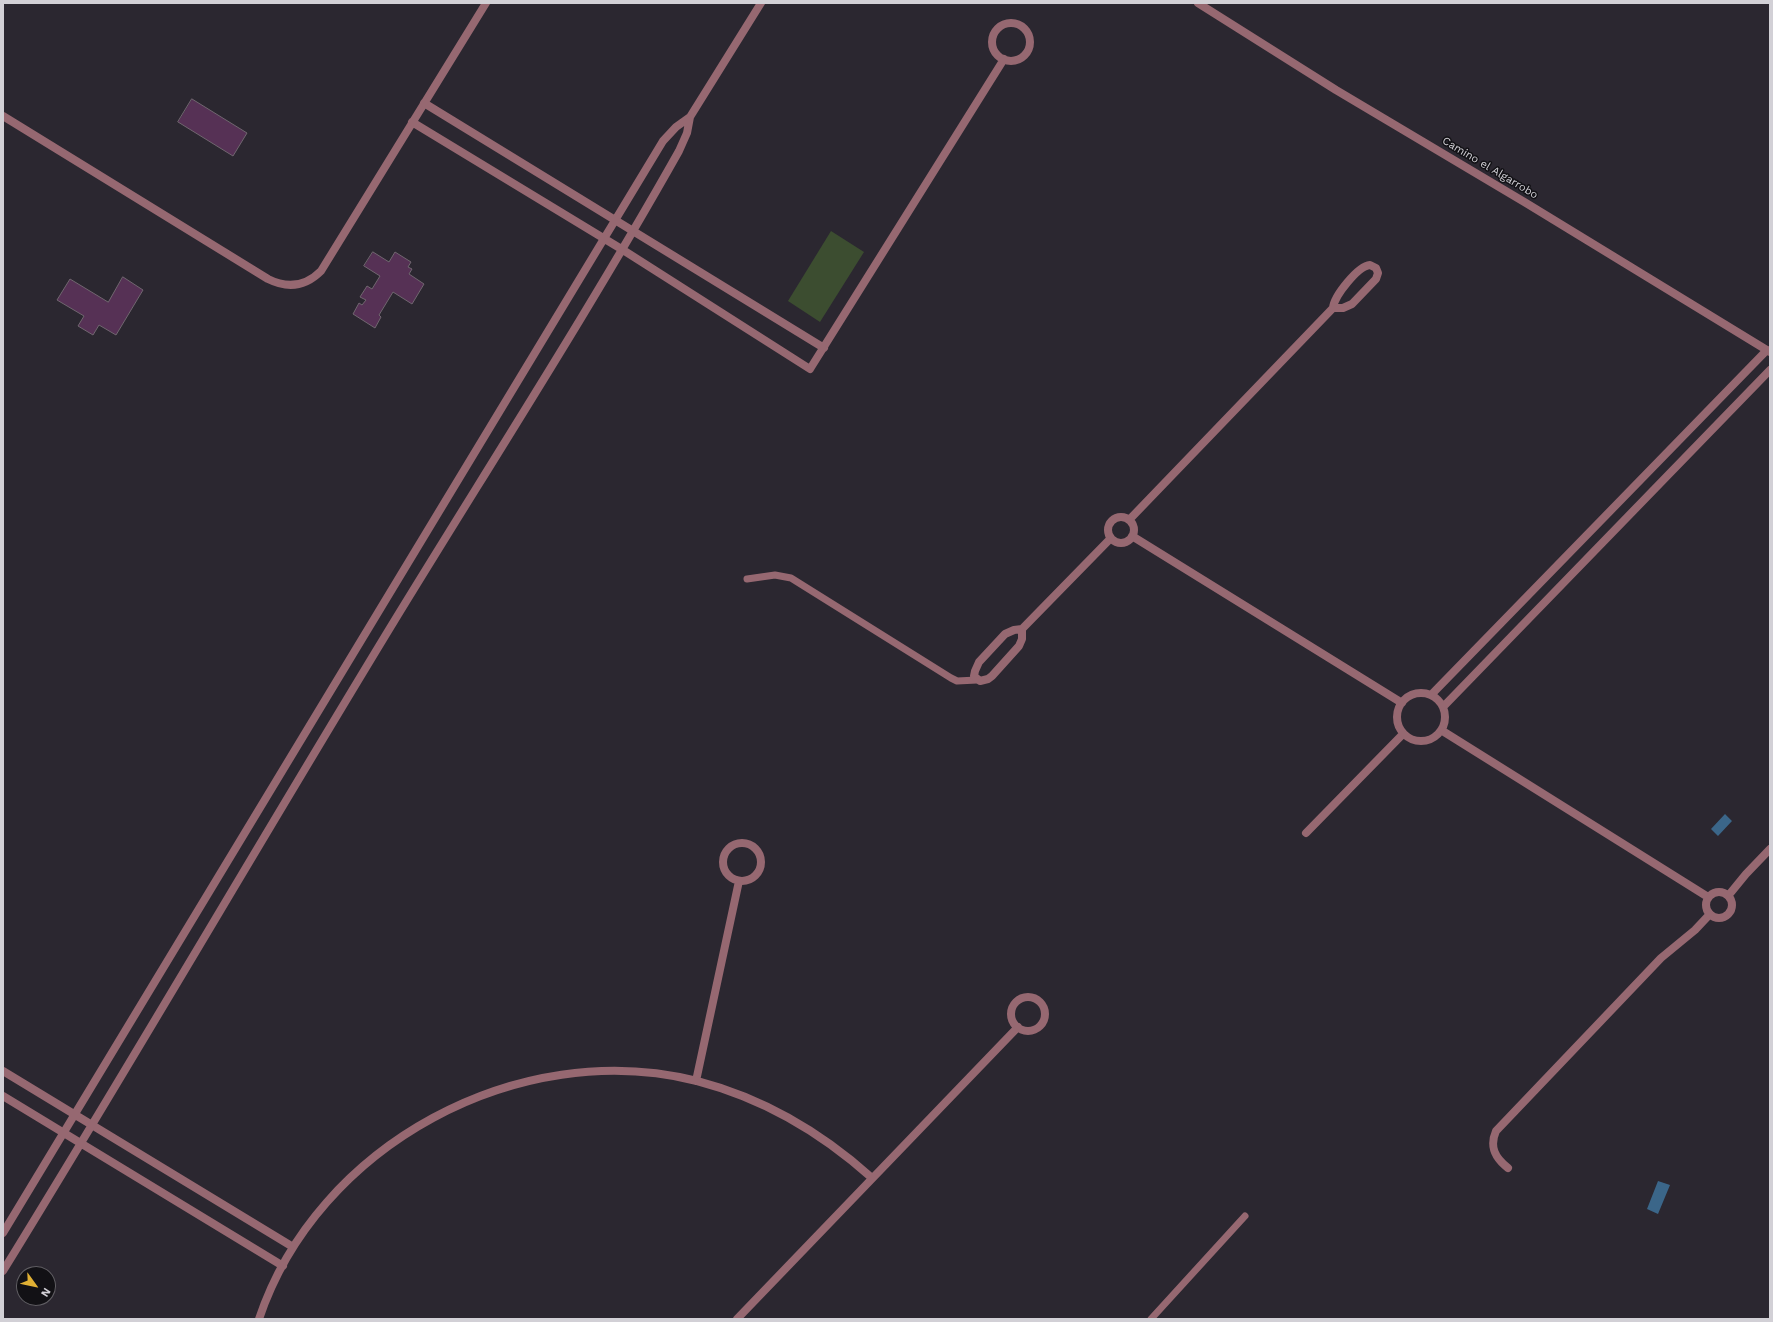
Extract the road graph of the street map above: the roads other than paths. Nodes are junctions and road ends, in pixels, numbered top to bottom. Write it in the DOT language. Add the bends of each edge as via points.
graph roads {
  1 [pos="486,3"];
  2 [pos="761,3"];
  3 [pos="1198,3"];
  4 [pos="1004,59"];
  5 [pos="424,103"];
  6 [pos="3,116"];
  7 [pos="690,117"];
  8 [pos="412,122"];
  9 [pos="615,220"];
  10 [pos="634,232"];
  11 [pos="605,239"];
  12 [pos="623,250"];
  13 [pos="1333,308"];
  14 [pos="824,348"];
  15 [pos="1768,351"];
  16 [pos="1770,370"];
  17 [pos="1129,520"];
  18 [pos="1132,536"];
  19 [pos="1111,538"];
  20 [pos="747,579"];
  21 [pos="1022,629"];
  22 [pos="977,680"];
  23 [pos="1431,695"];
  24 [pos="1402,703"];
  25 [pos="1443,707"];
  26 [pos="1441,730"];
  27 [pos="1403,734"];
  28 [pos="1306,833"];
  29 [pos="1770,849"];
  30 [pos="739,881"];
  31 [pos="1728,896"];
  32 [pos="1708,897"];
  33 [pos="1710,914"];
  34 [pos="1018,1027"];
  35 [pos="3,1071"];
  36 [pos="696,1081"];
  37 [pos="3,1096"];
  38 [pos="75,1114"];
  39 [pos="93,1125"];
  40 [pos="63,1133"];
  41 [pos="81,1144"];
  42 [pos="1508,1168"];
  43 [pos="872,1178"];
  44 [pos="1245,1216"];
  45 [pos="3,1233"];
  46 [pos="293,1247"];
  47 [pos="283,1266"];
  48 [pos="3,1271"];
  49 [pos="259,1319"];
  50 [pos="737,1319"];
  51 [pos="1151,1319"];
  1 -- 5 [label="street"];
  2 -- 7 [label="street"];
  3 -- 15 [label="street, Camino el Algarrobo" via="1336,90"];
  4 -- 4 [label="street" via="1020,58 1028,49 1028,34 1015,23 1008,23 999,28 992,38 994,51"];
  4 -- 14 [label="street"];
  5 -- 8 [label="street"];
  5 -- 9 [label="street"];
  6 -- 8 [label="street" via="268,279 290,286 307,282 321,271"];
  7 -- 9 [label="street" via="663,141"];
  7 -- 10 [label="street" via="684,142"];
  8 -- 11 [label="street"];
  9 -- 10 [label="street"];
  9 -- 11 [label="street"];
  10 -- 12 [label="street"];
  10 -- 14 [label="street"];
  11 -- 12 [label="street"];
  11 -- 38 [label="street"];
  12 -- 14 [label="street" via="810,369"];
  12 -- 39 [label="street" via="392,625"];
  13 -- 13 [label="street" via="1343,308 1352,304 1376,280 1376,268 1370,265 1363,267 1336,296"];
  13 -- 17 [label="street"];
  15 -- 23 [label="street"];
  16 -- 25 [label="street"];
  17 -- 18 [label="street" via="1134,529"];
  17 -- 19 [label="street" via="1120,517 1112,521 1108,529"];
  18 -- 19 [label="street" via="1130,540 1122,543"];
  18 -- 24 [label="street"];
  19 -- 21 [label="street"];
  20 -- 22 [label="lane" via="775,575 791,578 951,678 958,681"];
  21 -- 22 [label="street" via="1019,646 988,679"];
  21 -- 22 [label="street" via="1009,631 979,662 974,676"];
  23 -- 24 [label="street" via="1416,694"];
  23 -- 25 [label="street"];
  24 -- 27 [label="street" via="1397,719"];
  25 -- 26 [label="street" via="1445,723"];
  26 -- 27 [label="street" via="1430,740 1423,742 1409,739"];
  26 -- 32 [label="street"];
  27 -- 28 [label="street"];
  29 -- 31 [label="street"];
  30 -- 30 [label="street" via="752,879 761,865 759,853 755,848 740,843 730,848 724,859 725,871"];
  30 -- 36 [label="street"];
  31 -- 32 [label="street" via="1716,892"];
  31 -- 33 [label="street" via="1731,905 1729,913 1721,918"];
  32 -- 33 [label="street" via="1706,906"];
  33 -- 42 [label="street" via="1661,958 1496,1131 1493,1149"];
  34 -- 34 [label="street" via="1023,1030 1034,1030 1043,1022 1045,1010 1038,1000 1026,997 1015,1004 1012,1015"];
  34 -- 43 [label="street"];
  35 -- 38 [label="street"];
  36 -- 43 [label="street" via="739,1095 794,1121 837,1148"];
  36 -- 46 [label="street" via="646,1074 590,1073 528,1082 470,1100 420,1124 376,1156 326,1204"];
  37 -- 40 [label="street"];
  38 -- 39 [label="street"];
  38 -- 40 [label="street"];
  39 -- 41 [label="street"];
  39 -- 46 [label="street"];
  40 -- 41 [label="street"];
  40 -- 45 [label="street"];
  41 -- 47 [label="street"];
  41 -- 48 [label="street"];
  43 -- 50 [label="street"];
  44 -- 51 [label="lane"];
  46 -- 47 [label="street"];
  47 -- 49 [label="street" via="267,1296"];
}
